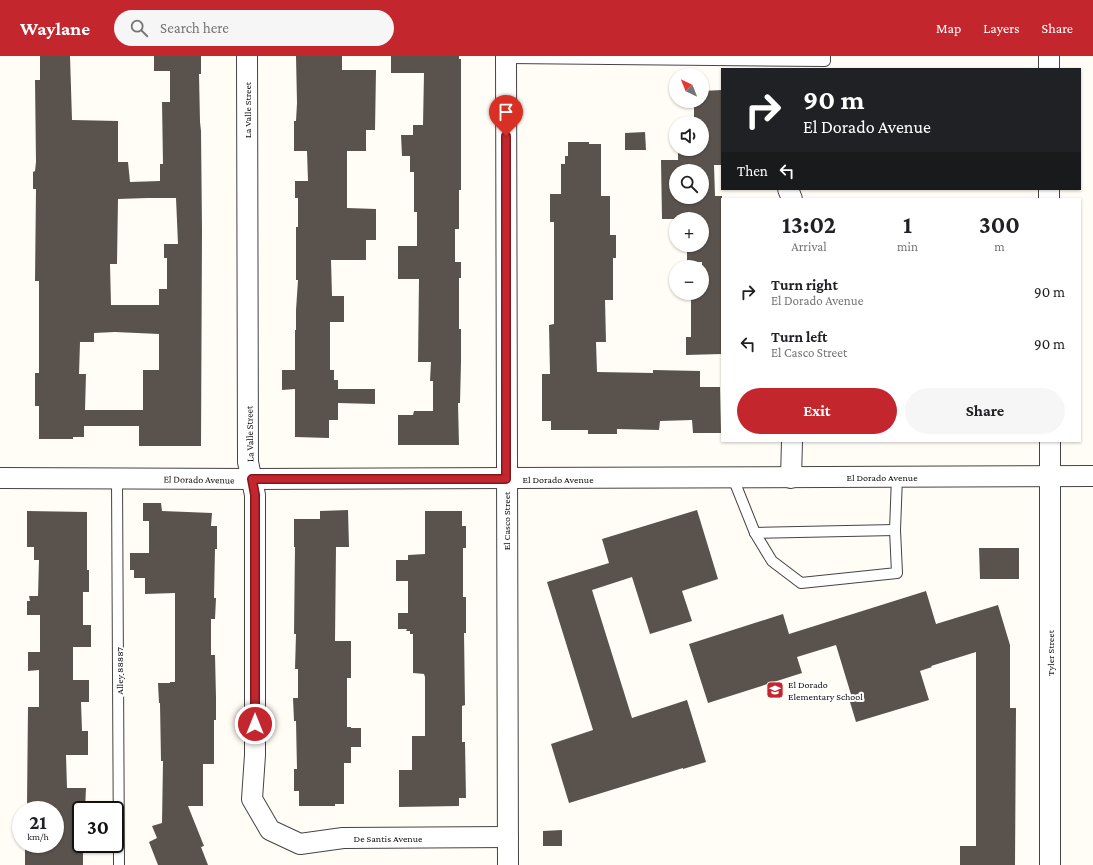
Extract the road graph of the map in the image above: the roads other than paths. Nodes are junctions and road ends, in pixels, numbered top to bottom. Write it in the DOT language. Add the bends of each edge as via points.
graph roads {
  1 [pos="247,56"];
  2 [pos="825,56"];
  3 [pos="1049,56"];
  4 [pos="506,57"];
  5 [pos="1049,68"];
  6 [pos="792,442"];
  7 [pos="1050,442"];
  8 [pos="1050,476"];
  9 [pos="1093,476"];
  10 [pos="897,477"];
  11 [pos="0,478"];
  12 [pos="117,478"];
  13 [pos="733,478"];
  14 [pos="791,478"];
  15 [pos="252,479"];
  16 [pos="506,479"];
  17 [pos="895,530"];
  18 [pos="755,533"];
  19 [pos="270,830"];
  20 [pos="508,837"];
  21 [pos="119,865"];
  22 [pos="508,865"];
  23 [pos="1050,865"];
  1 -- 15 [label="street, La Valle Street" via="248,462"];
  2 -- 4 [label="lane" via="825,61"];
  3 -- 5 [label="street"];
  4 -- 16 [label="street, El Casco Street"];
  6 -- 14 [label="street"];
  7 -- 8 [label="street, Tyler Street"];
  8 -- 9 [label="street, El Dorado Avenue"];
  8 -- 10 [label="street, El Dorado Avenue"];
  8 -- 23 [label="street, Tyler Street"];
  10 -- 14 [label="street, El Dorado Avenue"];
  10 -- 17 [label="lane"];
  11 -- 12 [label="street, El Dorado Avenue"];
  12 -- 15 [label="street, El Dorado Avenue"];
  12 -- 21 [label="lane, Alley 88887"];
  13 -- 14 [label="street, El Dorado Avenue"];
  13 -- 16 [label="street, El Dorado Avenue"];
  13 -- 18 [label="lane"];
  15 -- 16 [label="street, El Dorado Avenue"];
  15 -- 19 [label="street, La Valle Street" via="255,495 255,755 252,799"];
  16 -- 20 [label="street, El Casco Street"];
  17 -- 18 [label="lane"];
  17 -- 18 [label="lane" via="898,573 802,583 772,561"];
  19 -- 20 [label="street, De Santis Avenue" via="300,844 343,838"];
  20 -- 22 [label="street, El Casco Street"];
}
